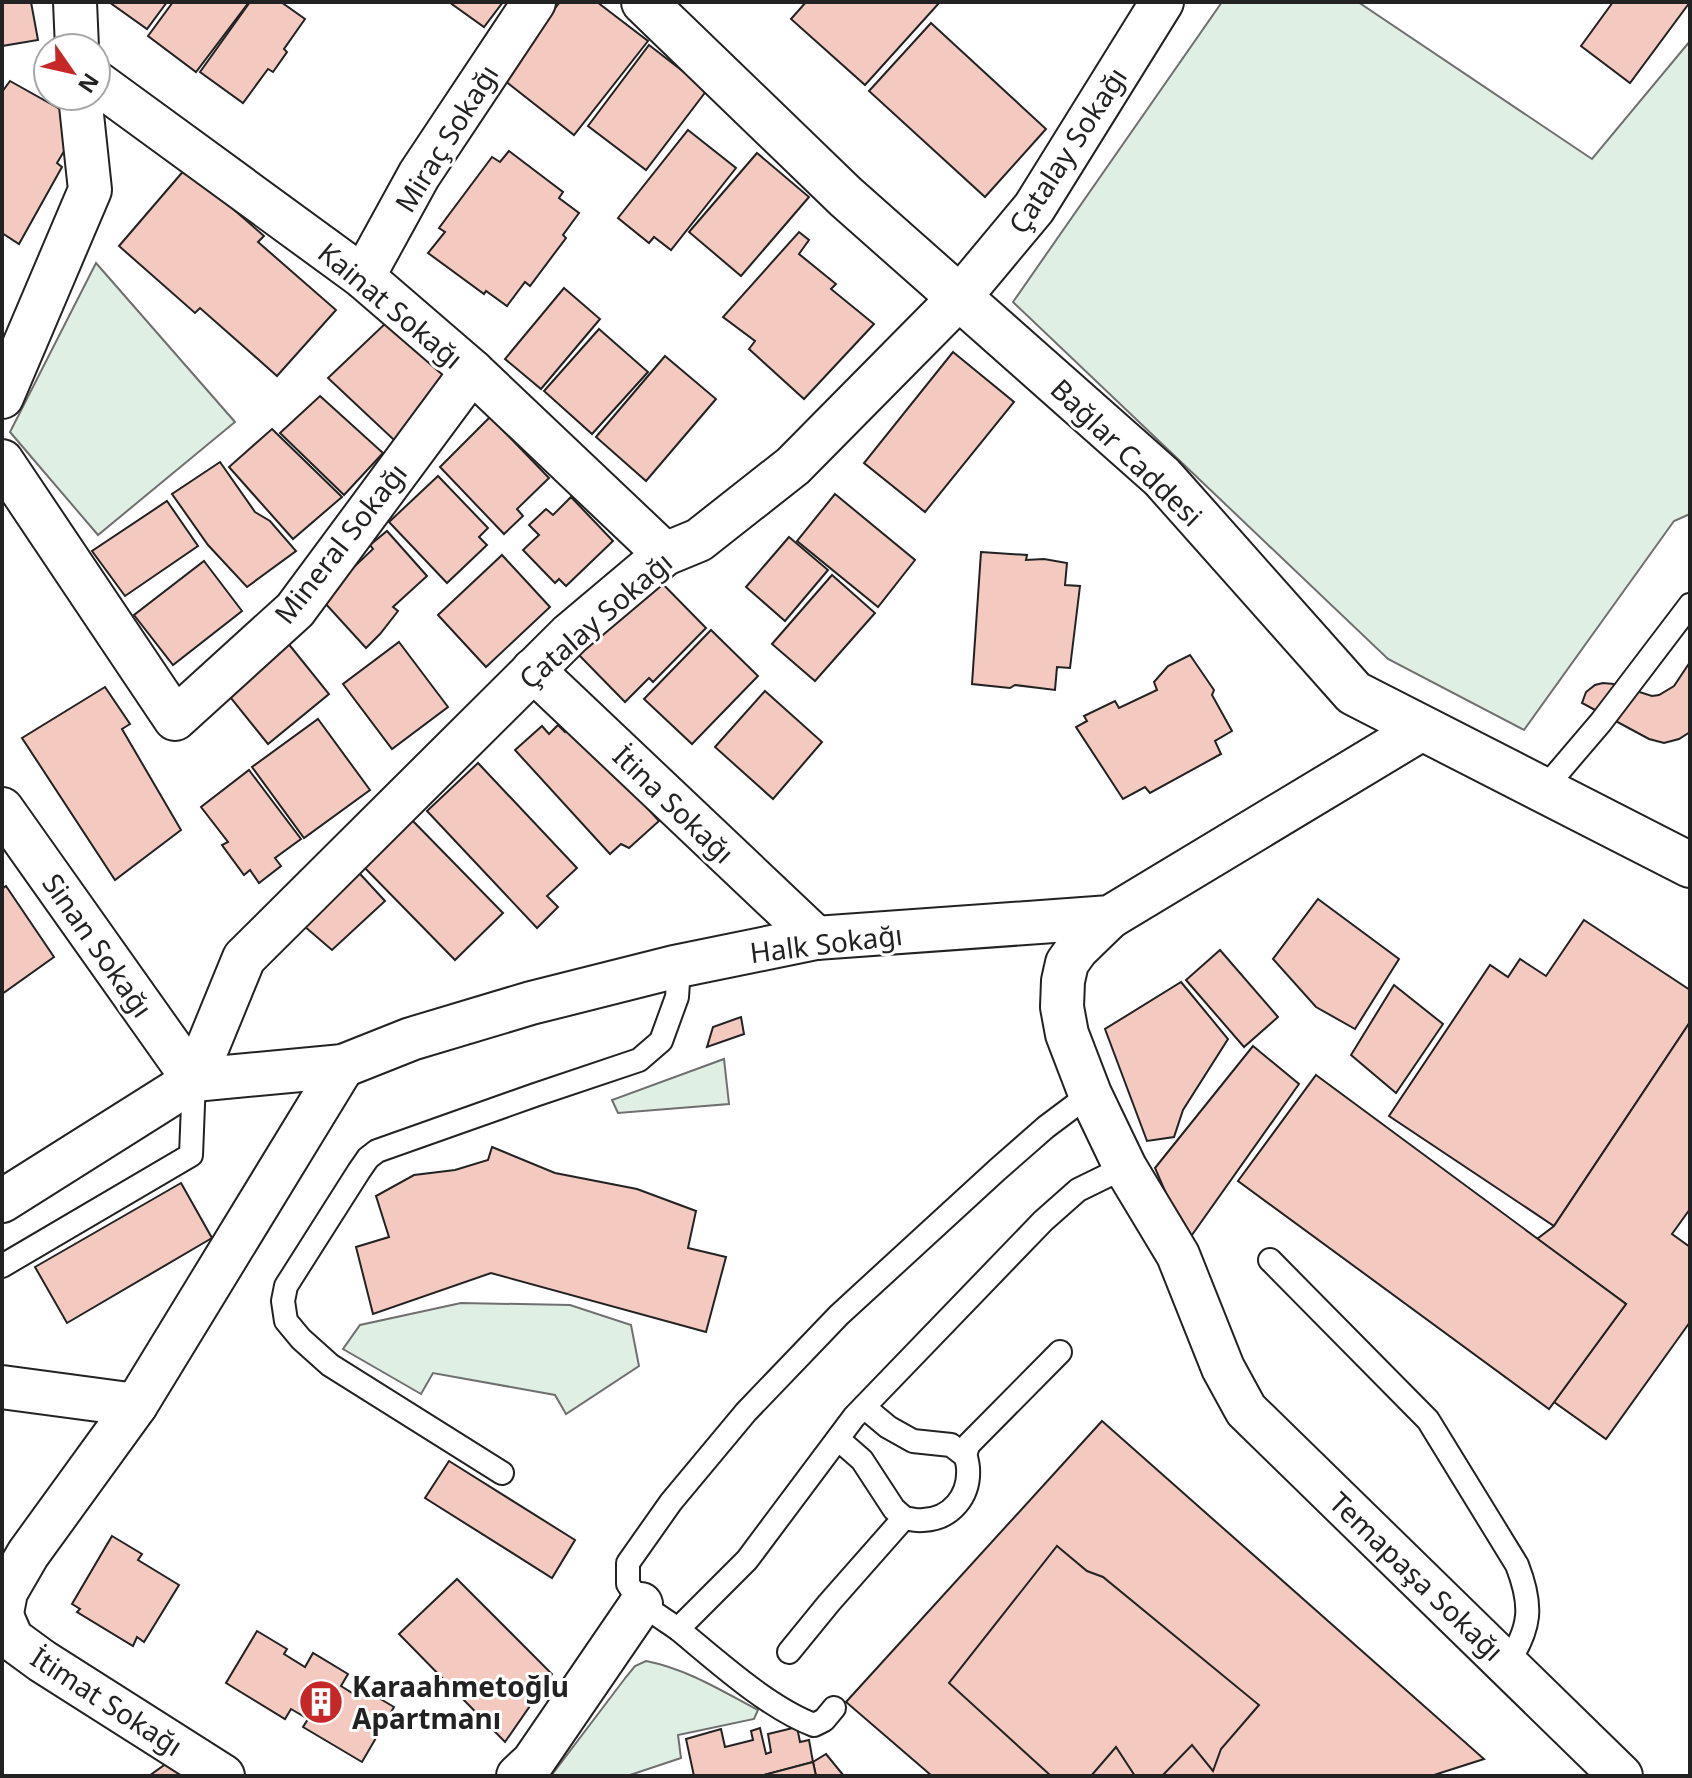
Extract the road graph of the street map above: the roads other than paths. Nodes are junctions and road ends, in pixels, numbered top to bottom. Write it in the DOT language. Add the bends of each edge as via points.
graph roads {
  1 [pos="75,2"];
  2 [pos="534,2"];
  3 [pos="644,2"];
  4 [pos="1162,2"];
  5 [pos="76,32"];
  6 [pos="112,94"];
  7 [pos="82,112"];
  8 [pos="363,277"];
  9 [pos="959,298"];
  10 [pos="472,371"];
  11 [pos="2,397"];
  12 [pos="2,461"];
  13 [pos="665,554"];
  14 [pos="1690,605"];
  15 [pos="533,670"];
  16 [pos="1422,729"];
  17 [pos="1543,790"];
  18 [pos="2,809"];
  19 [pos="1690,865"];
  20 [pos="1110,917"];
  21 [pos="816,938"];
  22 [pos="674,967"];
  23 [pos="343,1066"];
  24 [pos="194,1080"];
  25 [pos="1090,1094"];
  26 [pos="1125,1167"];
  27 [pos="2,1201"];
  28 [pos="1270,1260"];
  29 [pos="2,1266"];
  30 [pos="1060,1352"];
  31 [pos="2,1387"];
  32 [pos="136,1405"];
  33 [pos="864,1407"];
  34 [pos="838,1439"];
  35 [pos="964,1455"];
  36 [pos="502,1473"];
  37 [pos="904,1518"];
  38 [pos="641,1604"];
  39 [pos="2,1614"];
  40 [pos="678,1629"];
  41 [pos="789,1652"];
  42 [pos="1507,1664"];
  43 [pos="834,1708"];
  44 [pos="223,1776"];
  45 [pos="518,1776"];
  46 [pos="1621,1776"];
  1 -- 5 [label="street"];
  2 -- 8 [label="street, Miraç Sokağı" via="419,175"];
  3 -- 9 [label="street, Bağlar Caddesi"];
  4 -- 9 [label="street, Çatalay Sokağı" via="1034,208"];
  6 -- 8 [label="street, Kainat Sokağı"];
  7 -- 11 [label="street" via="90,190"];
  8 -- 10 [label="street, Kainat Sokağı"];
  9 -- 13 [label="street, Çatalay Sokağı" via="793,466 699,540"];
  9 -- 16 [label="street, Bağlar Caddesi" via="1162,477 1354,693"];
  10 -- 12 [label="street, Mineral Sokağı" via="295,610 175,719"];
  10 -- 13 [label="street, Kainat Sokağı"];
  13 -- 15 [label="street, Çatalay Sokağı"];
  14 -- 17 [label="lane"];
  15 -- 21 [label="street, İtina Sokağı"];
  15 -- 24 [label="street, Çatalay Sokağı" via="244,958"];
  16 -- 17 [label="street, Bağlar Caddesi"];
  16 -- 20 [label="street, Halk Sokağı"];
  17 -- 19 [label="street, Bağlar Caddesi"];
  18 -- 24 [label="street, Sinan Sokağı"];
  20 -- 21 [label="street, Halk Sokağı"];
  20 -- 25 [label="street, Temapaşa Sokağı" via="1072,956 1063,981 1067,1034"];
  21 -- 22 [label="street, Halk Sokağı"];
  22 -- 23 [label="street, Halk Sokağı" via="531,1003"];
  22 -- 36 [label="lane" via="677,997 653,1050 639,1060 377,1151 286,1286 286,1321 330,1365"];
  23 -- 24 [label="street, Halk Sokağı"];
  23 -- 32 [label="street"];
  24 -- 27 [label="street"];
  24 -- 29 [label="lane" via="191,1155"];
  25 -- 26 [label="street, Temapaşa Sokağı"];
  25 -- 38 [label="lane" via="937,1224 746,1412 628,1563 628,1584"];
  26 -- 33 [label="lane" via="1078,1190 1043,1221"];
  26 -- 42 [label="street, Temapaşa Sokağı" via="1178,1255 1223,1368 1246,1410"];
  28 -- 42 [label="lane" via="1428,1420 1517,1565 1528,1612"];
  30 -- 35 [label="lane" via="979,1433"];
  31 -- 32 [label="street"];
  32 -- 39 [label="street" via="28,1554 6,1592"];
  33 -- 34 [label="lane"];
  33 -- 35 [label="lane" via="913,1441 951,1445"];
  34 -- 37 [label="lane" via="862,1460"];
  34 -- 40 [label="lane" via="747,1560"];
  35 -- 37 [label="lane" via="967,1483 951,1512 922,1520"];
  37 -- 41 [label="lane"];
  38 -- 40 [label="lane"];
  38 -- 45 [label="street" via="533,1762"];
  39 -- 44 [label="street, İtimat Sokağı" via="12,1639 42,1661"];
  40 -- 43 [label="lane" via="760,1694 805,1721 814,1725"];
  42 -- 46 [label="street, Temapaşa Sokağı"];
}
